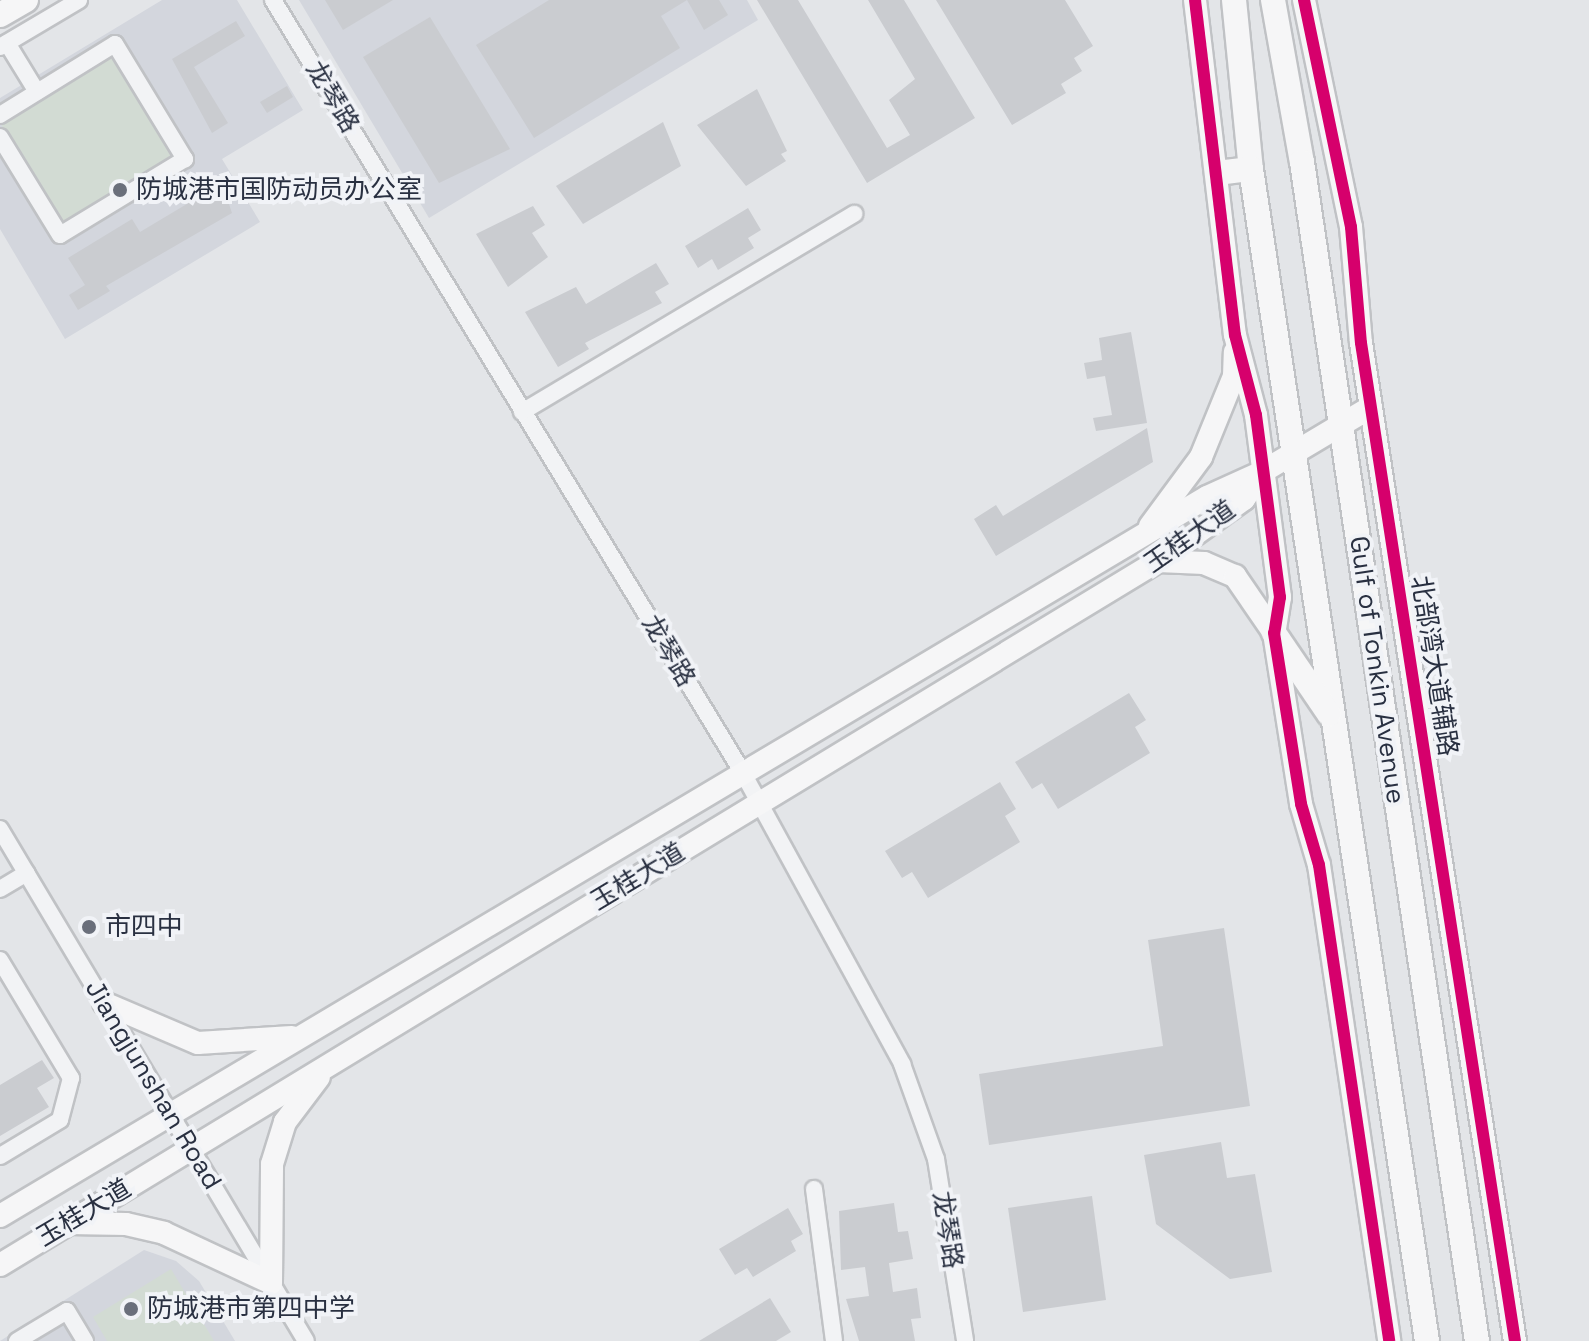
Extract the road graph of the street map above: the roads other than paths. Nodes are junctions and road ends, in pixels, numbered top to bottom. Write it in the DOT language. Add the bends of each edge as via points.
graph roads {
  1 [pos="26,0"];
  2 [pos="79,0"];
  3 [pos="273,0"];
  4 [pos="1195,0"];
  5 [pos="1234,0"];
  6 [pos="1273,0"];
  7 [pos="1304,0"];
  8 [pos="0,15"];
  9 [pos="3,45"];
  10 [pos="37,92"];
  11 [pos="0,115"];
  12 [pos="0,137"];
  13 [pos="1251,169"];
  14 [pos="1217,173"];
  15 [pos="854,214"];
  16 [pos="1235,335"];
  17 [pos="1371,407"];
  18 [pos="522,412"];
  19 [pos="1341,425"];
  20 [pos="1294,453"];
  21 [pos="1262,472"];
  22 [pos="1143,535"];
  23 [pos="1158,561"];
  24 [pos="1274,633"];
  25 [pos="1334,722"];
  26 [pos="743,773"];
  27 [pos="760,803"];
  28 [pos="0,829"];
  29 [pos="27,873"];
  30 [pos="0,889"];
  31 [pos="0,960"];
  32 [pos="104,1003"];
  33 [pos="305,1035"];
  34 [pos="327,1066"];
  35 [pos="171,1115"];
  36 [pos="191,1148"];
  37 [pos="0,1156"];
  38 [pos="814,1189"];
  39 [pos="0,1216"];
  40 [pos="69,1223"];
  41 [pos="0,1265"];
  42 [pos="271,1283"];
  43 [pos="17,1341"];
  44 [pos="85,1341"];
  45 [pos="306,1341"];
  46 [pos="834,1341"];
  47 [pos="965,1341"];
  48 [pos="1389,1341"];
  49 [pos="1427,1341"];
  50 [pos="1477,1341"];
  51 [pos="1515,1341"];
  1 -- 8 [label="highway"];
  2 -- 9 [label="street"];
  3 -- 18 [label="street, 龙琴路"];
  4 -- 14 [label="main road"];
  5 -- 13 [label="highway, Gulf of Tonkin Avenue"];
  6 -- 19 [label="highway, Gulf of Tonkin Avenue"];
  7 -- 17 [label="main road, 北部湾大道辅路" via="1351,227"];
  9 -- 10 [label="street"];
  10 -- 11 [label="street"];
  10 -- 12 [label="street" via="115,44 185,159 60,235"];
  13 -- 14 [label="highway"];
  13 -- 20 [label="highway, Gulf of Tonkin Avenue"];
  14 -- 16 [label="main road"];
  15 -- 18 [label="street"];
  16 -- 21 [label="main road"];
  16 -- 22 [label="main road" via="1234,376 1206,445"];
  17 -- 19 [label="main road, 玉桂大道"];
  17 -- 51 [label="main road, 北部湾大道辅路"];
  18 -- 26 [label="street, 龙琴路"];
  19 -- 20 [label="main road, 玉桂大道"];
  19 -- 50 [label="highway, Gulf of Tonkin Avenue"];
  20 -- 21 [label="main road, 玉桂大道"];
  20 -- 25 [label="highway, Gulf of Tonkin Avenue"];
  21 -- 22 [label="main road, 玉桂大道"];
  21 -- 23 [label="main road, 玉桂大道" via="1244,499"];
  21 -- 24 [label="main road" via="1280,597"];
  22 -- 23 [label="main road"];
  22 -- 26 [label="main road, 玉桂大道"];
  23 -- 24 [label="main road" via="1204,563 1235,576"];
  23 -- 27 [label="main road, 玉桂大道"];
  24 -- 25 [label="highway"];
  24 -- 48 [label="main road" via="1301,804 1319,865"];
  25 -- 49 [label="highway, Gulf of Tonkin Avenue"];
  26 -- 27 [label="street, 龙琴路"];
  26 -- 33 [label="main road, 玉桂大道"];
  27 -- 34 [label="main road, 玉桂大道"];
  27 -- 47 [label="street, 龙琴路" via="902,1064 927,1122"];
  28 -- 29 [label="street, Jiangjunshan Road"];
  29 -- 30 [label="street"];
  29 -- 32 [label="street, Jiangjunshan Road"];
  31 -- 37 [label="street" via="71,1078 60,1120"];
  32 -- 33 [label="main road" via="198,1043 245,1045"];
  32 -- 35 [label="street, Jiangjunshan Road"];
  33 -- 35 [label="main road, 玉桂大道"];
  34 -- 36 [label="main road, 玉桂大道"];
  34 -- 42 [label="main road" via="285,1122 272,1164"];
  35 -- 36 [label="street, Jiangjunshan Road"];
  35 -- 39 [label="main road, 玉桂大道"];
  36 -- 40 [label="main road, 玉桂大道"];
  36 -- 42 [label="street, Jiangjunshan Road"];
  38 -- 46 [label="street"];
  40 -- 41 [label="main road, 玉桂大道"];
  40 -- 42 [label="main road" via="126,1224 164,1233"];
  42 -- 45 [label="street, Jiangjunshan Road"];
  43 -- 44 [label="street" via="67,1311"];
}
